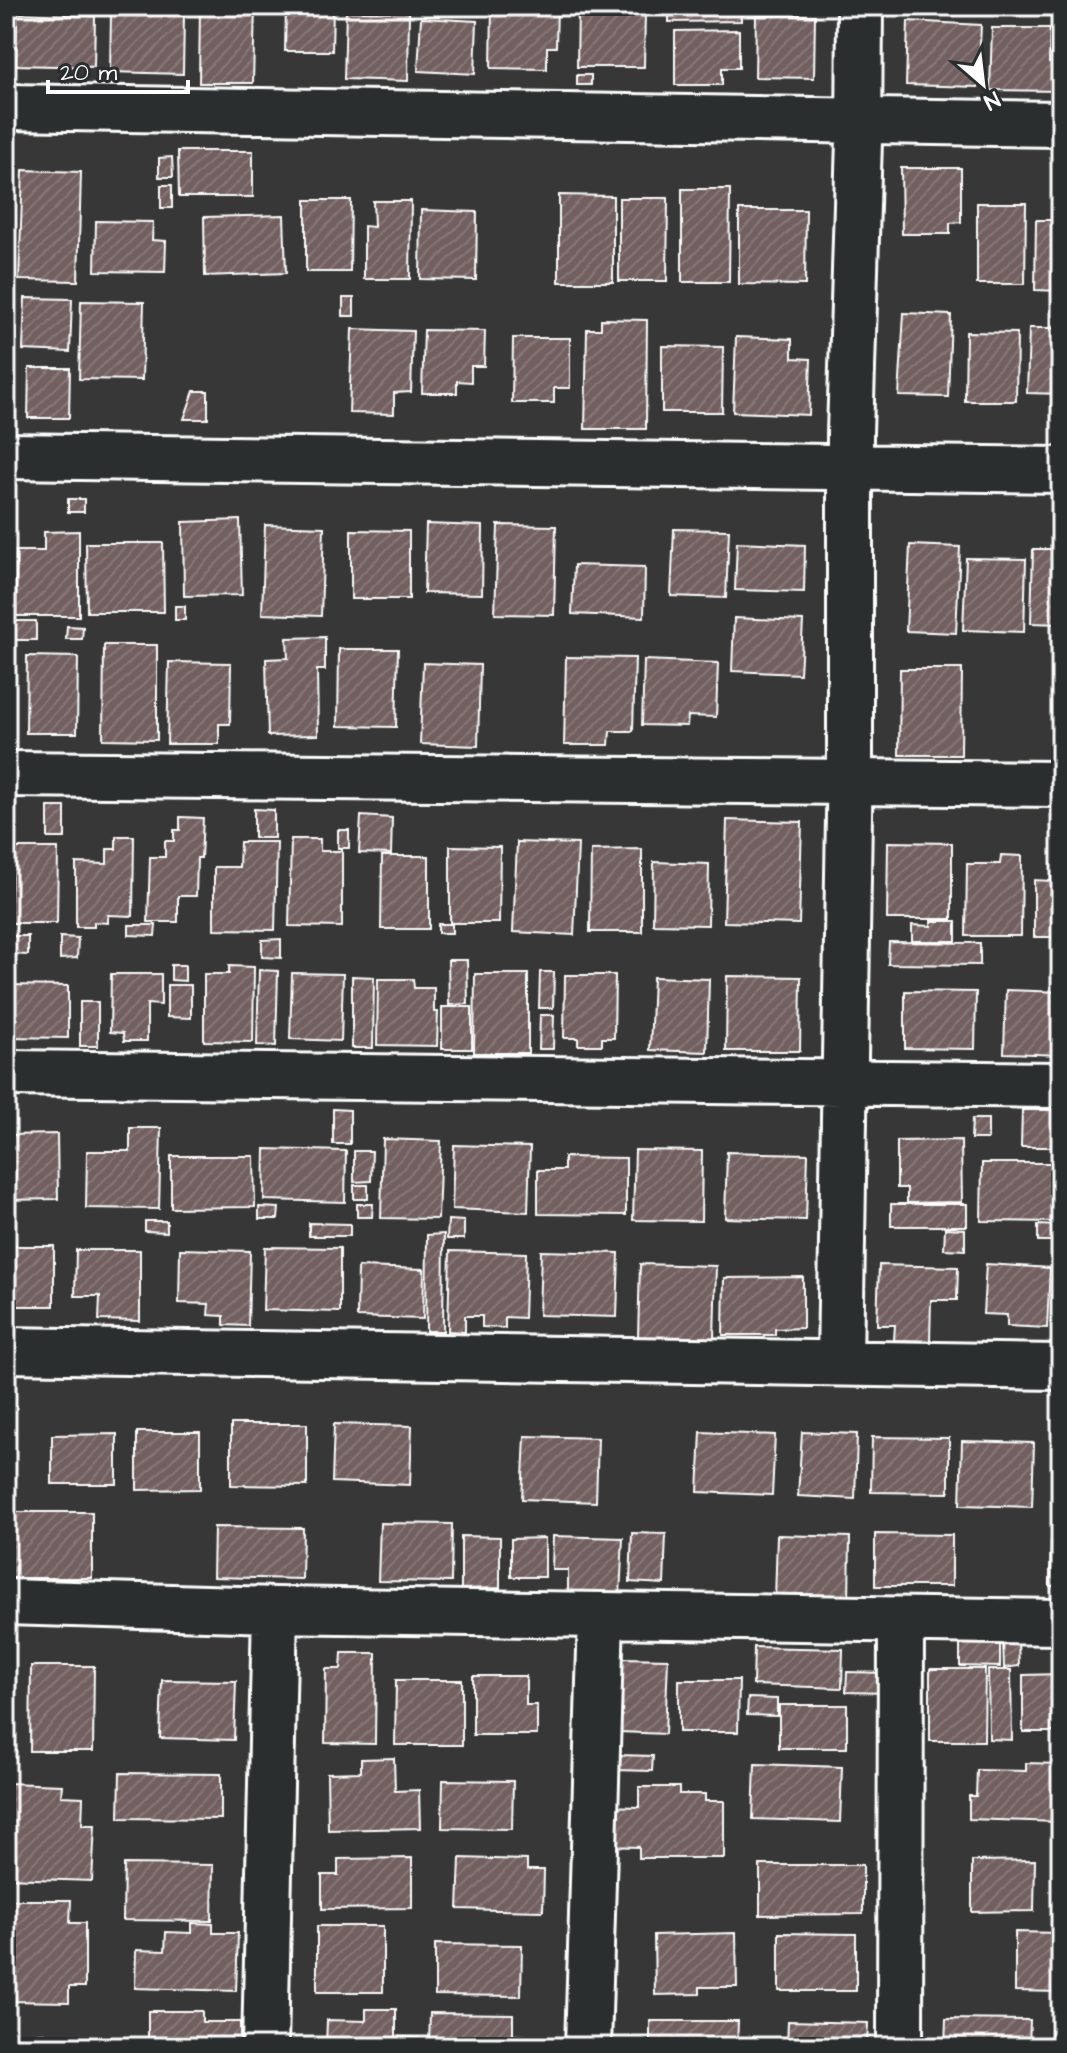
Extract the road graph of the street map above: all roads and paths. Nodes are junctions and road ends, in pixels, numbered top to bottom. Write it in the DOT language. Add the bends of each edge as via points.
graph roads {
  1 [pos="860,6"];
  2 [pos="6,107"];
  3 [pos="859,121"];
  4 [pos="1061,124"];
  5 [pos="6,456"];
  6 [pos="850,466"];
  7 [pos="1061,470"];
  8 [pos="6,774"];
  9 [pos="849,782"];
  10 [pos="1061,784"];
  11 [pos="6,1073"];
  12 [pos="845,1083"];
  13 [pos="1061,1085"];
  14 [pos="6,1350"];
  15 [pos="840,1362"];
  16 [pos="1061,1367"];
  17 [pos="6,1602"];
  18 [pos="275,1610"];
  19 [pos="601,1616"];
  20 [pos="901,1620"];
  21 [pos="1061,1622"];
  22 [pos="265,2047"];
  23 [pos="588,2047"];
  24 [pos="900,2047"];
  1 -- 3 [label="street"];
  2 -- 3 [label="street"];
  3 -- 4 [label="street"];
  3 -- 6 [label="street"];
  5 -- 6 [label="street"];
  6 -- 7 [label="street"];
  6 -- 9 [label="street"];
  8 -- 9 [label="street"];
  9 -- 10 [label="street"];
  9 -- 12 [label="street"];
  11 -- 12 [label="street"];
  12 -- 13 [label="street"];
  12 -- 15 [label="street"];
  14 -- 15 [label="street"];
  15 -- 16 [label="street"];
  17 -- 18 [label="street"];
  18 -- 19 [label="street"];
  18 -- 22 [label="street"];
  19 -- 20 [label="street"];
  19 -- 23 [label="street"];
  20 -- 21 [label="street"];
  20 -- 24 [label="street"];
}
